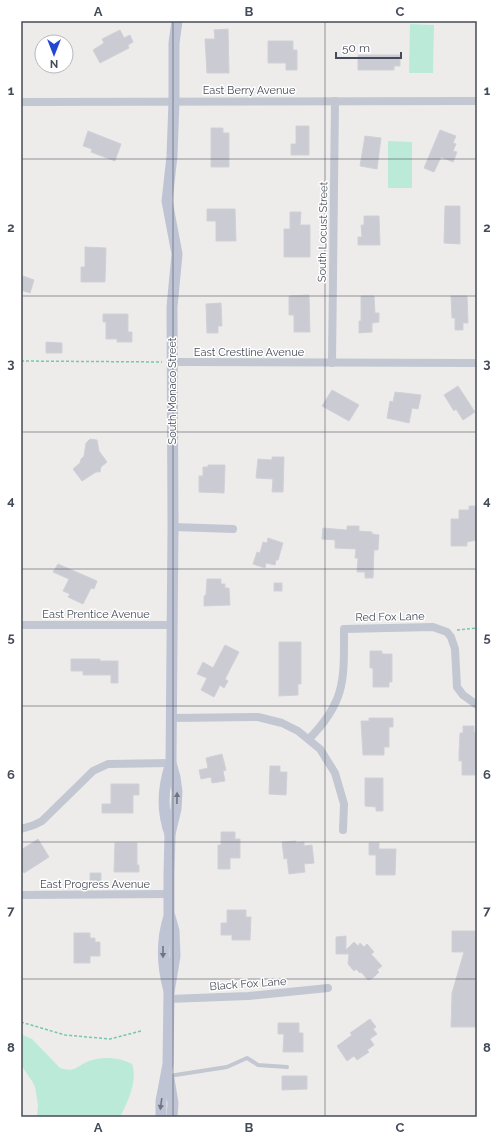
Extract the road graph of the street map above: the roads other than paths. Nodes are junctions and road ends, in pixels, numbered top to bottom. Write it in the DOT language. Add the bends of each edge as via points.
graph roads {
  1 [pos="177,21"];
  2 [pos="174,101"];
  3 [pos="335,101"];
  4 [pos="21,102"];
  5 [pos="477,102"];
  6 [pos="172,362"];
  7 [pos="332,363"];
  8 [pos="477,363"];
  9 [pos="173,527"];
  10 [pos="233,529"];
  11 [pos="21,624"];
  12 [pos="171,625"];
  13 [pos="477,705"];
  14 [pos="171,718"];
  15 [pos="309,739"];
  16 [pos="171,763"];
  17 [pos="21,829"];
  18 [pos="343,830"];
  19 [pos="169,894"];
  20 [pos="21,895"];
  21 [pos="328,988"];
  22 [pos="169,995"];
  23 [pos="168,1064"];
  24 [pos="287,1067"];
  25 [pos="169,1076"];
  26 [pos="161,1117"];
  27 [pos="172,1117"];
  1 -- 2 [label="street, South Monaco Street" via="174,43"];
  2 -- 3 [label="street, East Berry Avenue"];
  2 -- 4 [label="street, East Berry Avenue"];
  2 -- 6 [label="street, South Monaco Street" via="172,165 167,201 177,254 172,299"];
  3 -- 5 [label="street, East Berry Avenue"];
  3 -- 7 [label="street, South Locust Street"];
  6 -- 7 [label="street, East Crestline Avenue"];
  6 -- 9 [label="street, South Monaco Street"];
  7 -- 8 [label="street, East Crestline Avenue"];
  9 -- 10 [label="street"];
  9 -- 12 [label="street, South Monaco Street"];
  11 -- 12 [label="street, East Prentice Avenue"];
  12 -- 14 [label="street, South Monaco Street"];
  13 -- 15 [label="street, Red Fox Lane" via="457,687 455,649 447,632 433,627 344,629 344,674 341,692 329,717"];
  14 -- 15 [label="street" via="258,718 282,723"];
  14 -- 16 [label="street, South Monaco Street"];
  15 -- 18 [label="street" via="331,765 339,782 344,804"];
  16 -- 17 [label="street" via="100,766 42,821"];
  16 -- 19 [label="street, South Monaco Street" via="164,796 165,821 170,834"];
  19 -- 20 [label="street, East Progress Avenue"];
  19 -- 22 [label="street, South Monaco Street" via="163,952"];
  21 -- 22 [label="street, Black Fox Lane" via="248,996"];
  22 -- 23 [label="street, South Monaco Street"];
  23 -- 25 [label="street, South Monaco Street"];
  23 -- 26 [label="street, South Monaco Street, one-way" via="161,1101"];
  24 -- 25 [label="lane" via="258,1065 247,1058 227,1067"];
  25 -- 27 [label="street, South Monaco Street" via="173,1103"];
}
